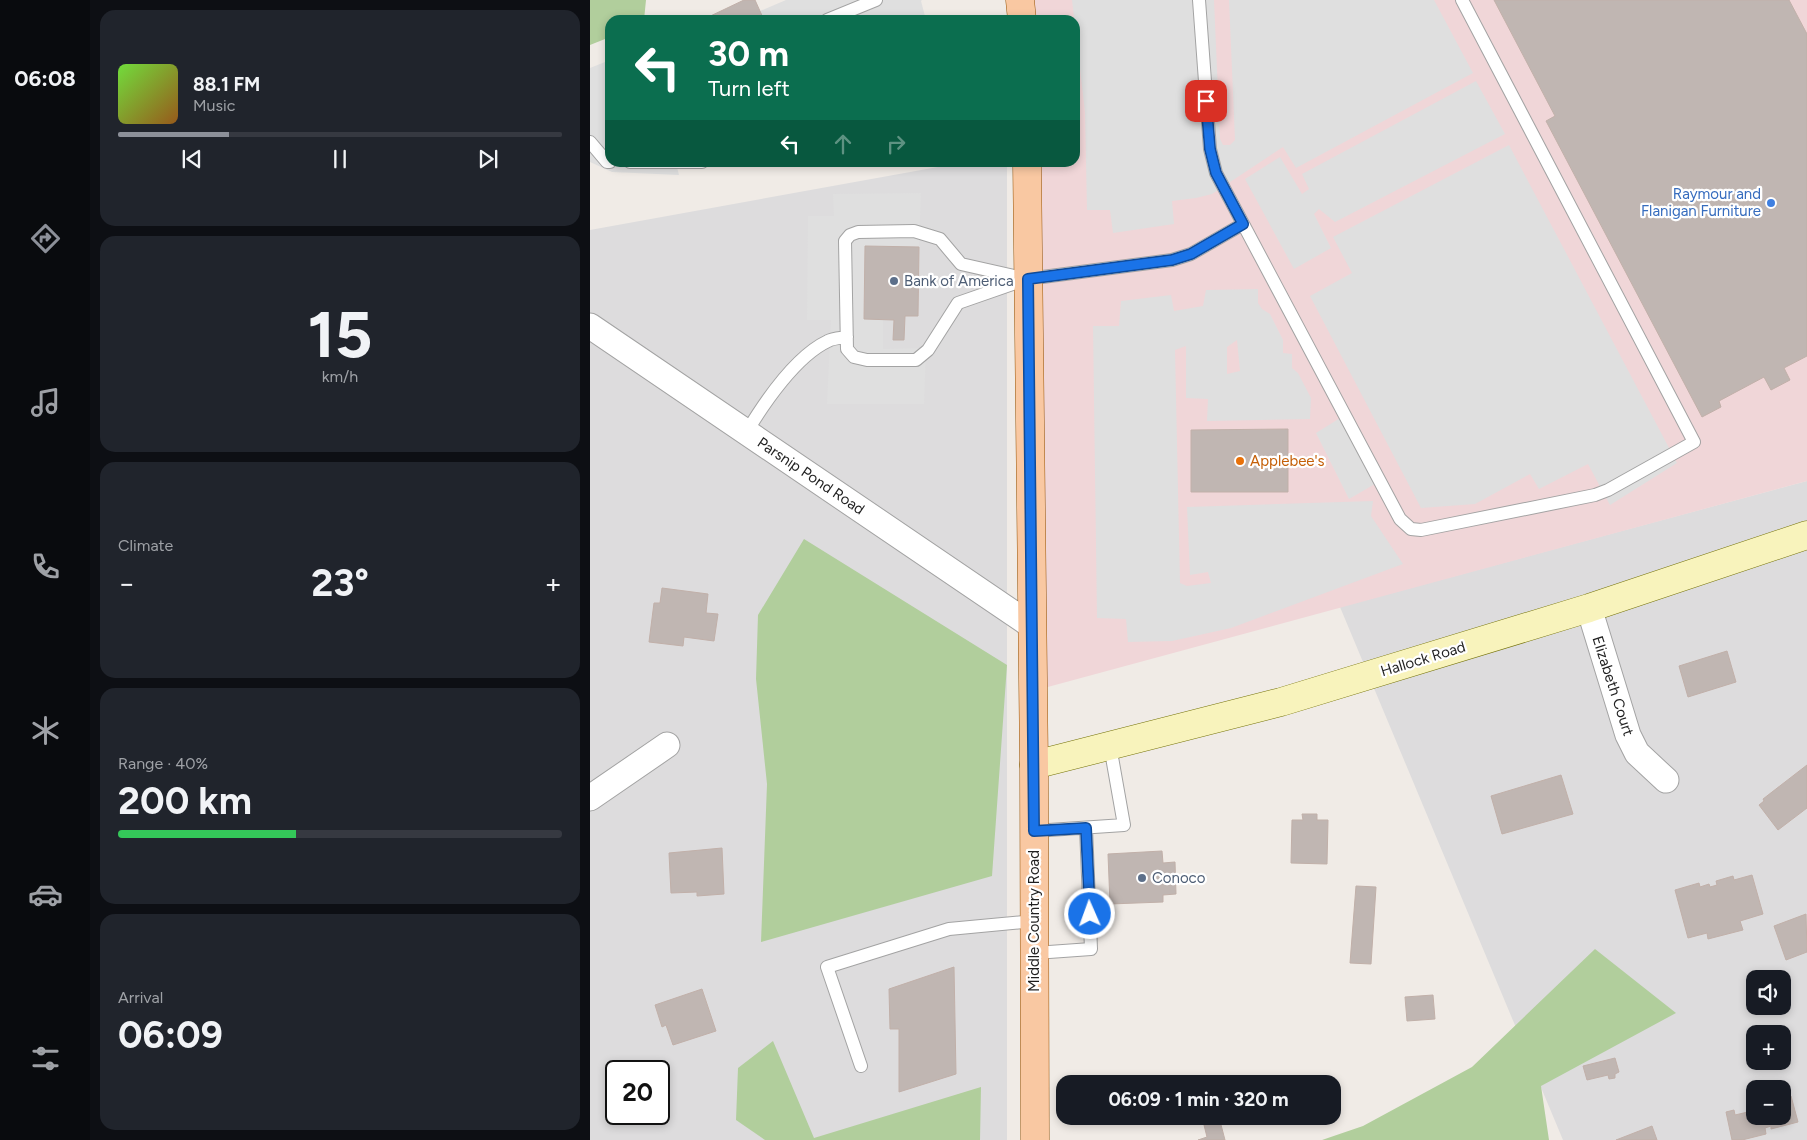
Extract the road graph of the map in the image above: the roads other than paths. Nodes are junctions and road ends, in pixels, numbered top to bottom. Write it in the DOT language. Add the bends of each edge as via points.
graph roads {
  1 [pos="876,0"];
  2 [pos="1020,0"];
  3 [pos="1199,0"];
  4 [pos="1462,0"];
  5 [pos="839,15"];
  6 [pos="1022,15"];
  7 [pos="590,142"];
  8 [pos="605,160"];
  9 [pos="1027,167"];
  10 [pos="1243,224"];
  11 [pos="1028,279"];
  12 [pos="590,326"];
  13 [pos="847,337"];
  14 [pos="746,433"];
  15 [pos="1807,535"];
  16 [pos="1589,608"];
  17 [pos="1032,626"];
  18 [pos="666,745"];
  19 [pos="1110,746"];
  20 [pos="1034,765"];
  21 [pos="1666,780"];
  22 [pos="590,798"];
  23 [pos="1086,828"];
  24 [pos="1034,831"];
  25 [pos="1034,921"];
  26 [pos="1034,953"];
  27 [pos="861,1066"];
  28 [pos="1035,1140"];
  1 -- 5 [label="lane"];
  2 -- 6 [label="main road"];
  3 -- 10 [label="lane" via="1210,149 1216,173"];
  4 -- 10 [label="lane" via="1694,442 1595,495 1421,530 1411,529 1400,520"];
  7 -- 8 [label="lane"];
  9 -- 11 [label="main road, Middle Country Road"];
  10 -- 11 [label="lane" via="1191,254 1172,260"];
  11 -- 13 [label="lane" via="958,303 928,350 916,360 867,360 854,356 847,349"];
  11 -- 13 [label="lane" via="961,264 940,239 914,232 858,232 846,241"];
  11 -- 17 [label="main road, Middle Country Road"];
  12 -- 14 [label="street, Parsnip Pond Road"];
  13 -- 14 [label="lane" via="830,340 810,352 768,398"];
  14 -- 17 [label="street, Parsnip Pond Road"];
  15 -- 16 [label="street, Hallock Road"];
  16 -- 19 [label="street, Hallock Road" via="1281,702"];
  16 -- 21 [label="street, Elizabeth Court" via="1628,736 1637,753"];
  17 -- 20 [label="main road, Middle Country Road"];
  18 -- 22 [label="street"];
  19 -- 20 [label="street, Hallock Road"];
  19 -- 23 [label="lane" via="1124,826"];
  20 -- 24 [label="main road, Middle Country Road"];
  23 -- 24 [label="lane"];
  23 -- 26 [label="lane" via="1091,949"];
  24 -- 25 [label="main road, Middle Country Road"];
  25 -- 26 [label="main road, Middle Country Road"];
  25 -- 27 [label="lane" via="949,929 827,967"];
  26 -- 28 [label="main road, Middle Country Road"];
}
